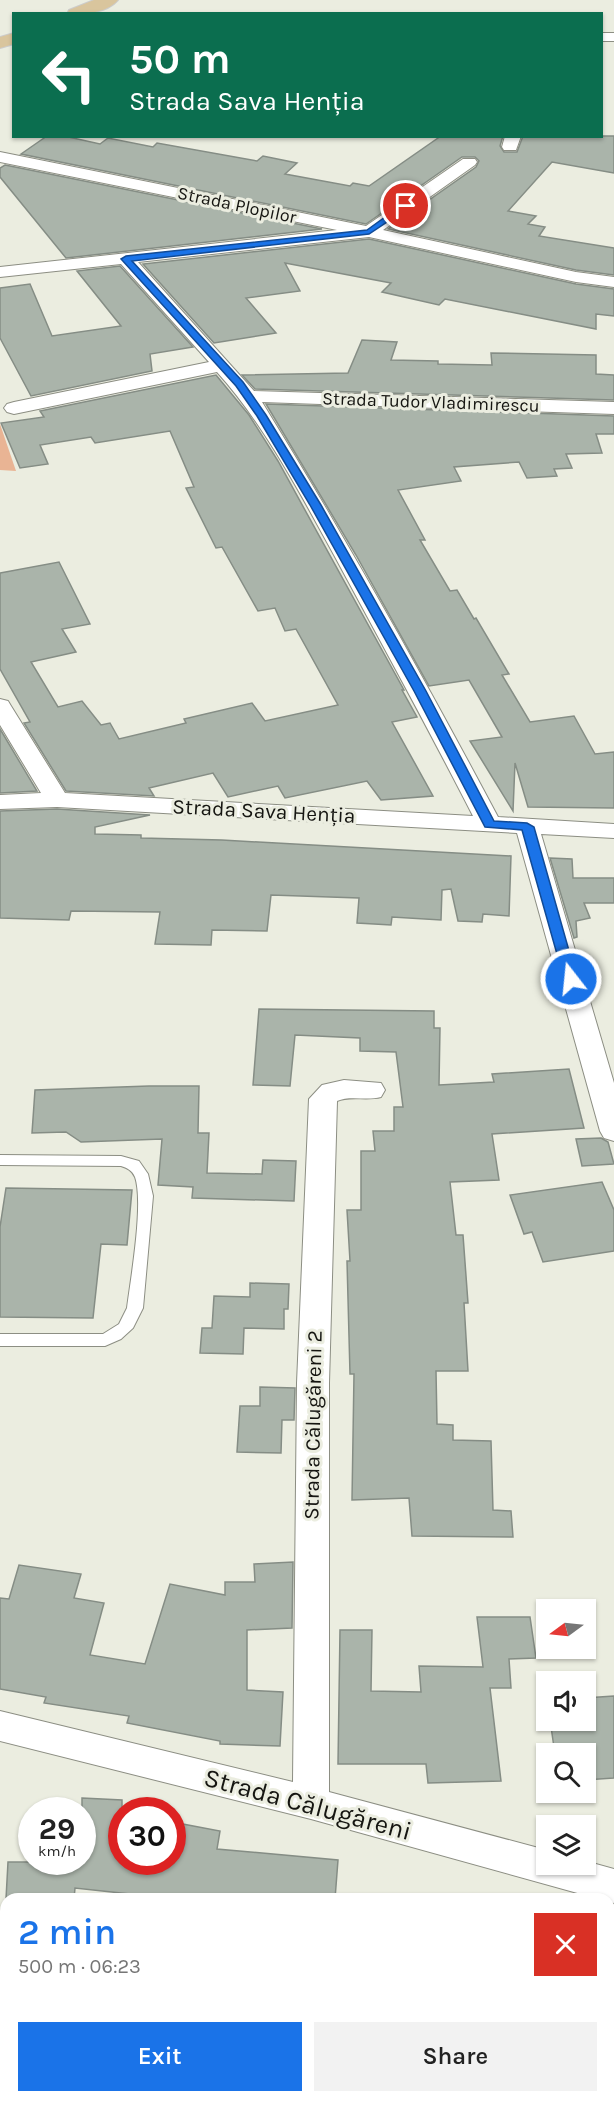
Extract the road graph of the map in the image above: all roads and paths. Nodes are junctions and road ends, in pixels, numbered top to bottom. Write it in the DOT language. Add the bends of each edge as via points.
graph roads {
  1 [pos="109,0"];
  2 [pos="80,12"];
  3 [pos="0,157"];
  4 [pos="470,162"];
  5 [pos="369,232"];
  6 [pos="126,259"];
  7 [pos="0,272"];
  8 [pos="614,282"];
  9 [pos="222,365"];
  10 [pos="249,396"];
  11 [pos="14,408"];
  12 [pos="614,408"];
  13 [pos="0,706"];
  14 [pos="57,800"];
  15 [pos="0,802"];
  16 [pos="489,824"];
  17 [pos="527,827"];
  18 [pos="614,831"];
  19 [pos="371,1090"];
  20 [pos="614,1131"];
  21 [pos="0,1160"];
  22 [pos="0,1340"];
  23 [pos="0,1726"];
  24 [pos="311,1803"];
  25 [pos="614,1887"];
  1 -- 2 [label="main road"];
  3 -- 5 [label="street, Strada Plopilor"];
  4 -- 5 [label="street"];
  5 -- 6 [label="street"];
  5 -- 8 [label="street, Strada Plopilor"];
  6 -- 7 [label="street"];
  6 -- 9 [label="street"];
  9 -- 10 [label="street"];
  9 -- 11 [label="street"];
  10 -- 12 [label="street, Strada Tudor Vladimirescu"];
  10 -- 16 [label="street" via="331,531"];
  13 -- 14 [label="street"];
  14 -- 15 [label="street, Strada Sava Henția"];
  14 -- 16 [label="street, Strada Sava Henția"];
  16 -- 17 [label="street, Strada Sava Henția"];
  17 -- 18 [label="street, Strada Sava Henția"];
  17 -- 20 [label="street"];
  19 -- 24 [label="street, Strada Călugăreni 2" via="336,1090 323,1099 313,1383"];
  21 -- 22 [label="lane" via="121,1161 134,1165 141,1174 146,1196 135,1308 130,1323 120,1334 105,1340"];
  23 -- 24 [label="street, Strada Călugăreni"];
  24 -- 25 [label="street, Strada Călugăreni"];
}
